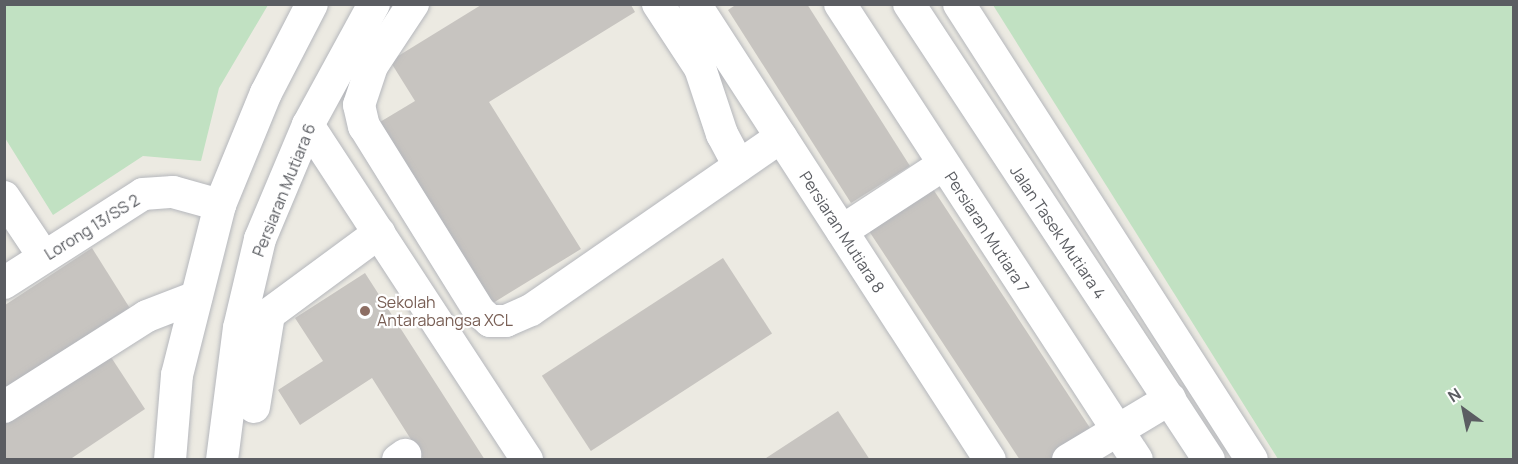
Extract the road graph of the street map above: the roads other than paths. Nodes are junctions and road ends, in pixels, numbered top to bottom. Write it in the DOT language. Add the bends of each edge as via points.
graph roads {
  1 [pos="312,4"];
  2 [pos="374,4"];
  3 [pos="413,4"];
  4 [pos="658,4"];
  5 [pos="840,4"];
  6 [pos="909,4"];
  7 [pos="959,4"];
  8 [pos="698,6"];
  9 [pos="1036,123"];
  10 [pos="308,125"];
  11 [pos="781,137"];
  12 [pos="1001,146"];
  13 [pos="943,165"];
  14 [pos="739,166"];
  15 [pos="4,197"];
  16 [pos="220,205"];
  17 [pos="842,231"];
  18 [pos="379,233"];
  19 [pos="44,257"];
  20 [pos="4,283"];
  21 [pos="196,297"];
  22 [pos="1170,399"];
  23 [pos="4,407"];
  24 [pos="254,407"];
  25 [pos="1116,429"];
  26 [pos="170,459"];
  27 [pos="222,459"];
  28 [pos="527,459"];
  29 [pos="990,459"];
  30 [pos="1068,459"];
  31 [pos="1137,459"];
  32 [pos="1209,459"];
  33 [pos="1252,459"];
  1 -- 16 [label="street" via="266,93"];
  2 -- 10 [label="street, Persiaran Mutiara 6"];
  3 -- 14 [label="street" via="372,66 360,105 364,126 479,311 490,321 506,321 531,310"];
  4 -- 14 [label="street" via="700,68 723,134"];
  5 -- 13 [label="street, Persiaran Mutiara 7"];
  6 -- 12 [label="street, Jalan Tasek Mutiara 4"];
  7 -- 9 [label="street"];
  8 -- 11 [label="street, Persiaran Mutiara 8"];
  9 -- 12 [label="street"];
  9 -- 33 [label="street"];
  10 -- 18 [label="street"];
  10 -- 27 [label="street, Persiaran Mutiara 6" via="260,239 239,328"];
  11 -- 14 [label="street"];
  11 -- 17 [label="street, Persiaran Mutiara 8"];
  12 -- 22 [label="street, Jalan Tasek Mutiara 4"];
  13 -- 17 [label="street"];
  13 -- 25 [label="street, Persiaran Mutiara 7"];
  15 -- 19 [label="street"];
  16 -- 19 [label="street, Lorong 13/SS 2" via="173,192 150,192"];
  16 -- 21 [label="street"];
  17 -- 29 [label="street, Persiaran Mutiara 8"];
  18 -- 24 [label="street" via="269,314"];
  18 -- 28 [label="street"];
  19 -- 20 [label="street, Lorong 13/SS 2"];
  21 -- 23 [label="street" via="159,309"];
  21 -- 26 [label="street" via="177,375"];
  22 -- 25 [label="street"];
  22 -- 32 [label="street, Jalan Tasek Mutiara 4"];
  25 -- 30 [label="street"];
  25 -- 31 [label="street, Persiaran Mutiara 7"];
}
